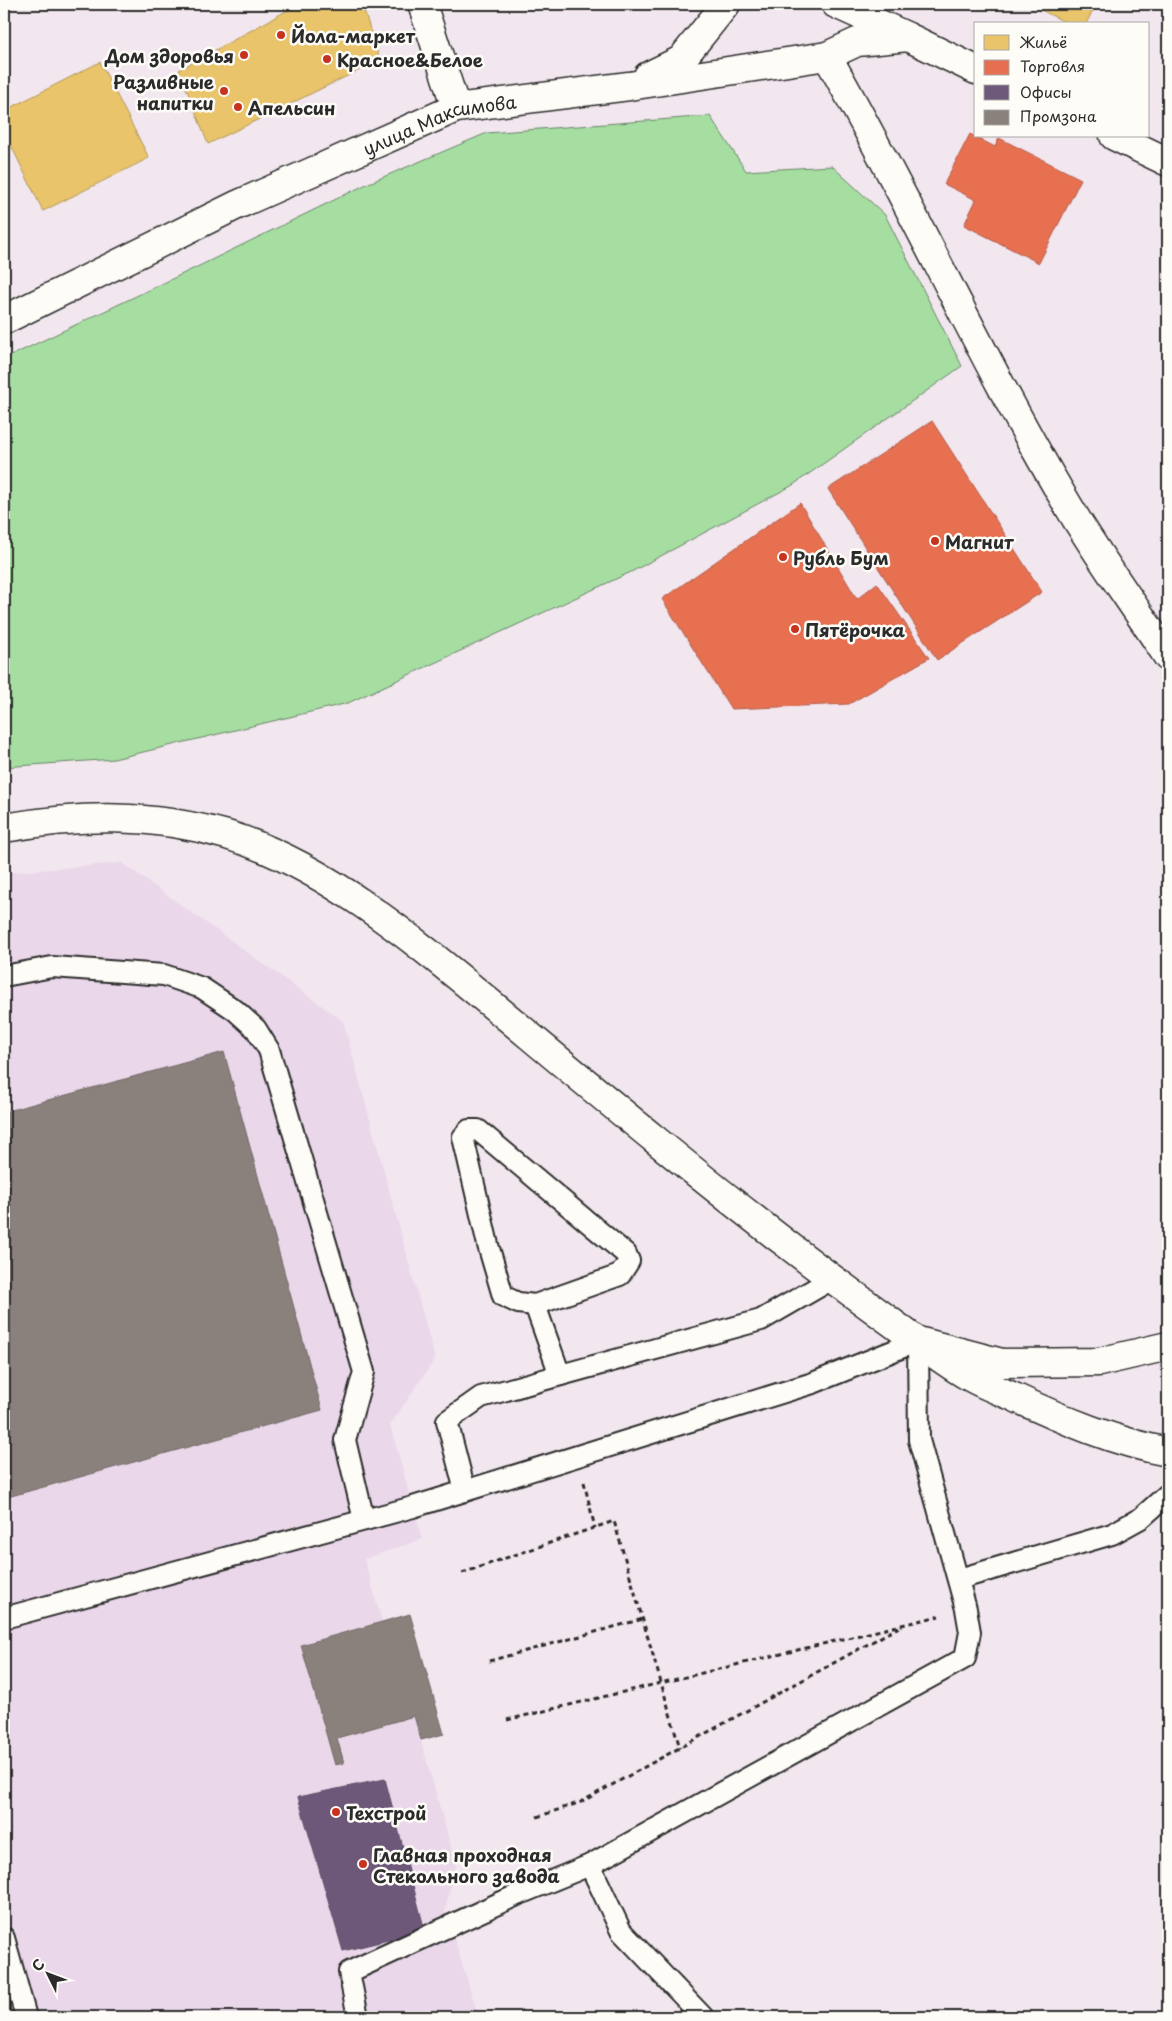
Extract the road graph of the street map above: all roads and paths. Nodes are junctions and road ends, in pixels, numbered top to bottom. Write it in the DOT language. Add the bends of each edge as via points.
graph roads {
  1 [pos="422,4"];
  2 [pos="726,4"];
  3 [pos="836,4"];
  4 [pos="908,37"];
  5 [pos="827,56"];
  6 [pos="974,69"];
  7 [pos="629,86"];
  8 [pos="456,108"];
  9 [pos="1118,138"];
  10 [pos="1168,162"];
  11 [pos="4,320"];
  12 [pos="1168,657"];
  13 [pos="4,828"];
  14 [pos="4,976"];
  15 [pos="832,1279"];
  16 [pos="535,1305"];
  17 [pos="918,1341"];
  18 [pos="1168,1346"];
  19 [pos="560,1375"];
  20 [pos="1168,1452"];
  21 [pos="578,1456"];
  22 [pos="466,1491"];
  23 [pos="1168,1494"];
  24 [pos="364,1520"];
  25 [pos="595,1528"];
  26 [pos="462,1573"];
  27 [pos="958,1579"];
  28 [pos="966,1609"];
  29 [pos="4,1618"];
  30 [pos="643,1619"];
  31 [pos="903,1624"];
  32 [pos="489,1661"];
  33 [pos="662,1683"];
  34 [pos="507,1720"];
  35 [pos="680,1748"];
  36 [pos="537,1817"];
  37 [pos="590,1865"];
  38 [pos="4,1938"];
  39 [pos="26,2017"];
  40 [pos="358,2017"];
  41 [pos="704,2017"];
  1 -- 8 [label="street"];
  2 -- 7 [label="street" via="682,60"];
  3 -- 4 [label="street"];
  4 -- 5 [label="street, улица Максимова" via="857,42"];
  4 -- 6 [label="street"];
  5 -- 7 [label="street, улица Максимова"];
  5 -- 12 [label="street" via="1066,503"];
  7 -- 8 [label="street, улица Максимова"];
  8 -- 11 [label="street, улица Максимова" via="237,205"];
  9 -- 10 [label="street"];
  13 -- 15 [label="street" via="90,817 182,823 230,836 279,856 320,878 451,971"];
  14 -- 24 [label="lane" via="52,967 164,975 202,988 256,1029 269,1050 364,1372 345,1440"];
  15 -- 17 [label="street"];
  15 -- 19 [label="lane" via="761,1320"];
  16 -- 16 [label="lane" via="620,1275 629,1261 626,1254 478,1130 469,1130 463,1137 503,1296 518,1303"];
  16 -- 19 [label="lane"];
  17 -- 18 [label="street" via="1002,1363 1099,1362"];
  17 -- 20 [label="street" via="971,1378 1034,1406 1136,1445"];
  17 -- 21 [label="lane" via="813,1383"];
  17 -- 27 [label="lane" via="919,1440"];
  19 -- 22 [label="lane" via="481,1397 446,1421"];
  21 -- 22 [label="lane"];
  21 -- 25 [label="path"];
  22 -- 24 [label="lane"];
  23 -- 27 [label="lane" via="1141,1518 1112,1534"];
  24 -- 29 [label="lane"];
  25 -- 26 [label="path"];
  25 -- 30 [label="path" via="614,1521"];
  27 -- 28 [label="lane"];
  28 -- 31 [label="path"];
  28 -- 37 [label="lane" via="970,1632 965,1658"];
  30 -- 32 [label="path"];
  30 -- 33 [label="path"];
  31 -- 33 [label="path"];
  31 -- 35 [label="path"];
  33 -- 34 [label="path"];
  33 -- 35 [label="path"];
  35 -- 36 [label="path" via="582,1802"];
  37 -- 40 [label="lane" via="349,1972"];
  37 -- 41 [label="lane" via="620,1931"];
  38 -- 39 [label="lane"];
}
